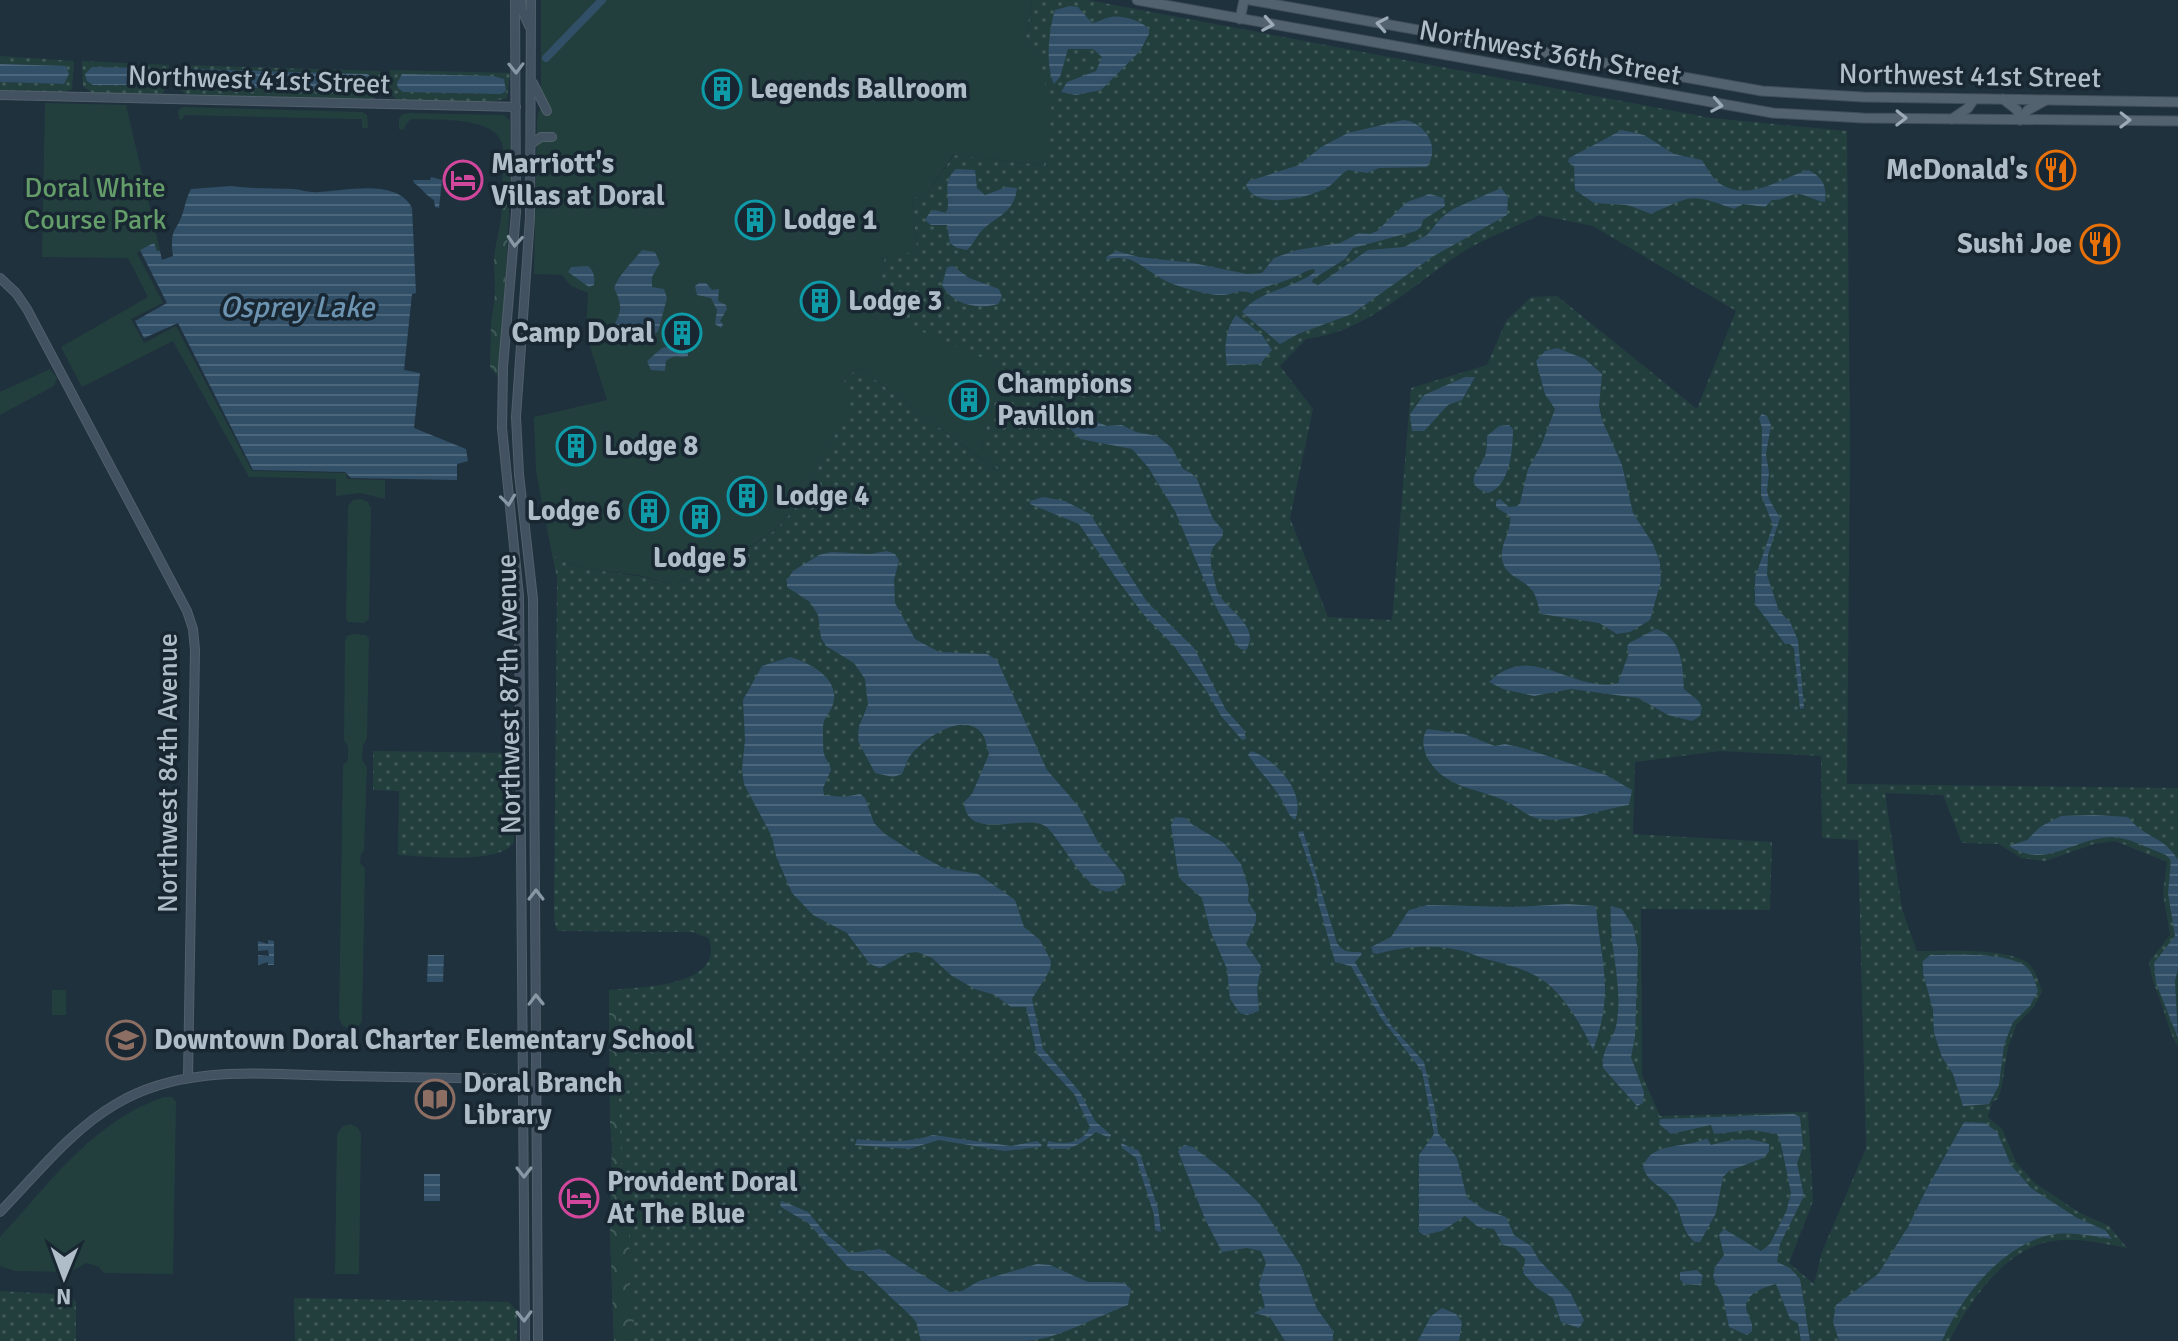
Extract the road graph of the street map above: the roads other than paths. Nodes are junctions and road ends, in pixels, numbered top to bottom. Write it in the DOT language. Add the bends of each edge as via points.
graph roads {
  1 [pos="515,0"];
  2 [pos="521,0"];
  3 [pos="531,0"];
  4 [pos="1137,0"];
  5 [pos="1244,0"];
  6 [pos="1250,0"];
  7 [pos="1350,18"];
  8 [pos="1240,19"];
  9 [pos="531,30"];
  10 [pos="1345,38"];
  11 [pos="1461,38"];
  12 [pos="1556,55"];
  13 [pos="1457,58"];
  14 [pos="1551,75"];
  15 [pos="531,78"];
  16 [pos="1762,91"];
  17 [pos="0,95"];
  18 [pos="1863,97"];
  19 [pos="1974,99"];
  20 [pos="2003,99"];
  21 [pos="2047,100"];
  22 [pos="2072,100"];
  23 [pos="2178,102"];
  24 [pos="516,107"];
  25 [pos="547,111"];
  26 [pos="1768,112"];
  27 [pos="1863,118"];
  28 [pos="1952,119"];
  29 [pos="2020,120"];
  30 [pos="2071,120"];
  31 [pos="2178,121"];
  32 [pos="552,137"];
  33 [pos="531,144"];
  34 [pos="0,278"];
  35 [pos="502,401"];
  36 [pos="516,403"];
  37 [pos="536,1073"];
  38 [pos="188,1078"];
  39 [pos="523,1080"];
  40 [pos="536,1087"];
  41 [pos="0,1212"];
  42 [pos="525,1341"];
  43 [pos="538,1341"];
  1 -- 24 [label="main road, Northwest 87th Avenue, one-way"];
  2 -- 9 [label="main road"];
  3 -- 9 [label="main road, Northwest 87th Avenue"];
  4 -- 8 [label="main road, Northwest 36th Street"];
  5 -- 8 [label="main road"];
  6 -- 7 [label="main road, Northwest 36th Street"];
  7 -- 10 [label="main road"];
  11 -- 7 [label="main road, Northwest 36th Street, one-way"];
  8 -- 10 [label="main road, Northwest 36th Street, one-way"];
  9 -- 15 [label="main road, Northwest 87th Avenue"];
  10 -- 13 [label="main road, Northwest 36th Street"];
  11 -- 12 [label="main road, Northwest 36th Street"];
  11 -- 13 [label="main road"];
  12 -- 14 [label="main road"];
  12 -- 16 [label="main road, Northwest 36th Street"];
  13 -- 14 [label="main road, Northwest 36th Street"];
  14 -- 26 [label="main road, Northwest 36th Street, one-way"];
  15 -- 25 [label="main road"];
  15 -- 33 [label="main road, Northwest 87th Avenue"];
  16 -- 18 [label="main road, Northwest 41st Street"];
  17 -- 24 [label="main road, Northwest 41st Street"];
  18 -- 19 [label="main road, Northwest 41st Street"];
  18 -- 27 [label="main road"];
  19 -- 20 [label="main road, Northwest 41st Street"];
  19 -- 28 [label="main road"];
  20 -- 21 [label="main road, Northwest 41st Street"];
  20 -- 29 [label="main road"];
  21 -- 22 [label="main road, Northwest 41st Street"];
  21 -- 29 [label="main road"];
  22 -- 23 [label="main road, Northwest 41st Street"];
  22 -- 30 [label="main road"];
  24 -- 35 [label="main road, Northwest 87th Avenue, one-way" via="515,235"];
  26 -- 27 [label="main road, Northwest 41st Street"];
  27 -- 28 [label="main road, Northwest 41st Street, one-way"];
  28 -- 29 [label="main road, Northwest 41st Street"];
  29 -- 30 [label="main road, Northwest 41st Street"];
  30 -- 31 [label="main road, Northwest 41st Street, one-way"];
  32 -- 33 [label="main road"];
  33 -- 36 [label="main road, Northwest 87th Avenue" via="530,234"];
  34 -- 38 [label="main road, Northwest 84th Avenue" via="27,309 193,629"];
  35 -- 36 [label="main road"];
  35 -- 39 [label="main road, Northwest 87th Avenue, one-way" via="519,596"];
  37 -- 36 [label="main road, Northwest 87th Avenue, one-way" via="533,599"];
  37 -- 39 [label="main road"];
  37 -- 40 [label="main road, Northwest 87th Avenue"];
  38 -- 39 [label="main road"];
  38 -- 41 [label="main road" via="134,1094 102,1112"];
  39 -- 40 [label="main road"];
  39 -- 42 [label="main road, Northwest 87th Avenue, one-way"];
  40 -- 43 [label="main road, Northwest 87th Avenue"];
}
